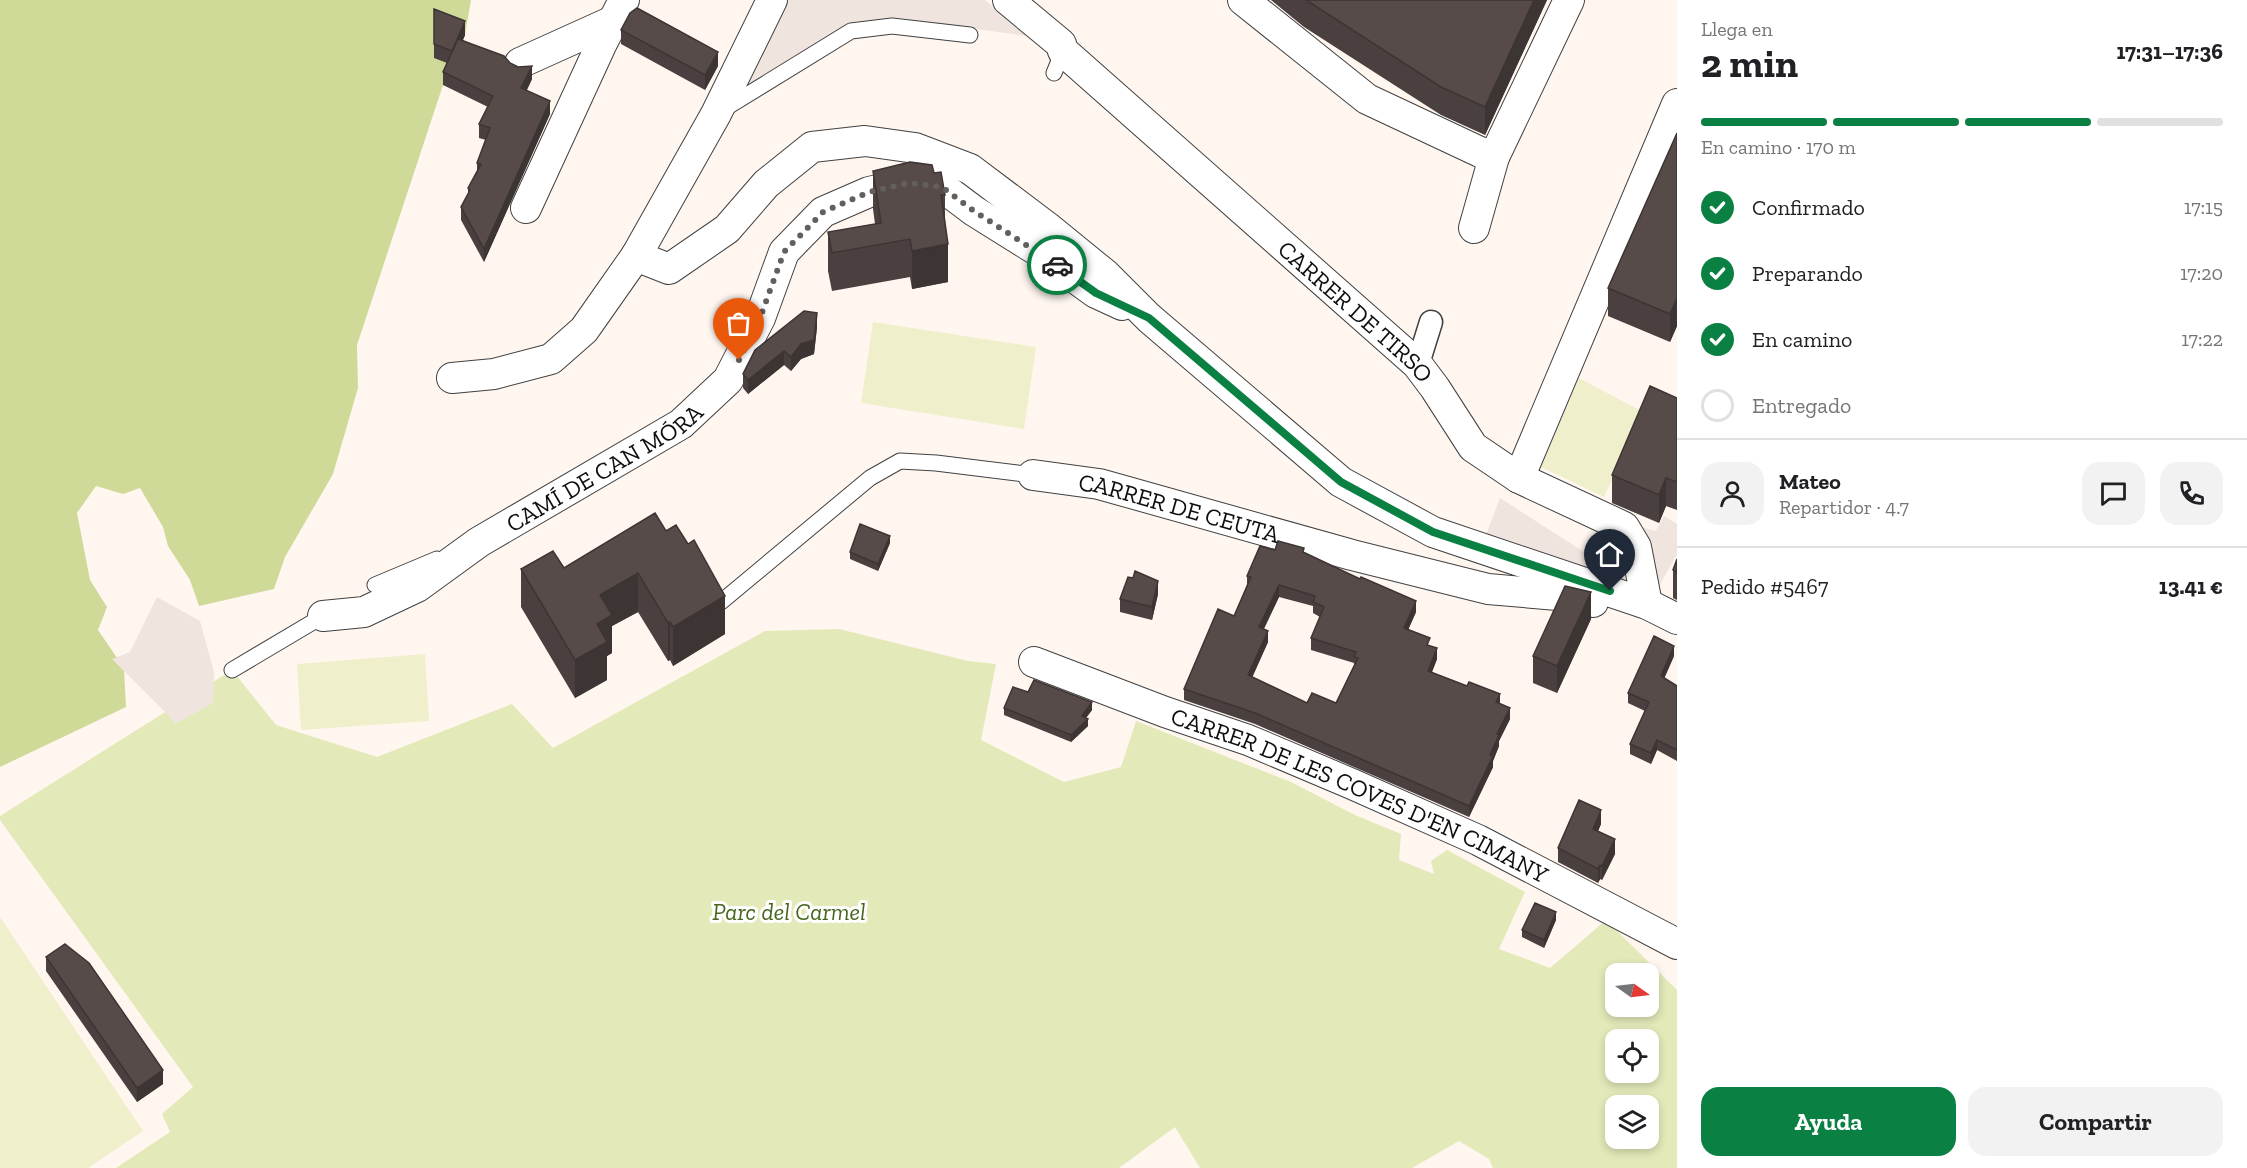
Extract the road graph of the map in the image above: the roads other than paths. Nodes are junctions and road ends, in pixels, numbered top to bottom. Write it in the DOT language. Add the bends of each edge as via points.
graph roads {
  1 [pos="772,0"];
  2 [pos="1008,0"];
  3 [pos="1243,0"];
  4 [pos="1569,0"];
  5 [pos="622,7"];
  6 [pos="970,35"];
  7 [pos="520,63"];
  8 [pos="1677,104"];
  9 [pos="716,114"];
  10 [pos="1494,157"];
  11 [pos="526,208"];
  12 [pos="1474,228"];
  13 [pos="636,256"];
  14 [pos="1149,318"];
  15 [pos="1431,322"];
  16 [pos="1421,354"];
  17 [pos="452,378"];
  18 [pos="1033,475"];
  19 [pos="1519,478"];
  20 [pos="479,542"];
  21 [pos="375,585"];
  22 [pos="721,602"];
  23 [pos="1647,604"];
  24 [pos="323,616"];
  25 [pos="1677,620"];
  26 [pos="1034,662"];
  27 [pos="232,670"];
  28 [pos="1677,944"];
  1 -- 9 [label="street"];
  2 -- 19 [label="street, CARRER DE TIRSO" via="1061,44 1059,62 1417,364 1473,447"];
  3 -- 10 [label="street" via="1367,99"];
  4 -- 10 [label="street"];
  5 -- 7 [label="street"];
  5 -- 11 [label="street"];
  6 -- 9 [label="lane" via="892,26 851,31"];
  8 -- 19 [label="street"];
  9 -- 13 [label="street"];
  10 -- 12 [label="street"];
  13 -- 14 [label="street" via="669,269 727,229 766,184 812,147 865,141 915,148 970,169 1010,190"];
  13 -- 17 [label="street" via="584,330 551,359 494,374"];
  14 -- 20 [label="street, CAMÍ DE CAN MÓRA" via="1096,293 942,187 909,183 869,192 823,212 784,252 760,318 728,381 681,424"];
  14 -- 23 [label="street" via="1341,482 1433,532"];
  15 -- 16 [label="street"];
  18 -- 22 [label="lane, CARRER DE CEUTA" via="900,461 870,478"];
  18 -- 25 [label="street, CARRER DE CEUTA" via="1099,484 1488,589 1569,596"];
  19 -- 23 [label="street, CARRER DE TIRSO" via="1624,527 1635,546"];
  20 -- 21 [label="lane"];
  20 -- 24 [label="street, CAMÍ DE CAN MÓRA" via="417,587 375,607 364,612"];
  23 -- 25 [label="street"];
  24 -- 27 [label="lane"];
  26 -- 28 [label="street, CARRER DE LES COVES D'EN CIMANY" via="1248,740 1352,784 1478,840"];
}
